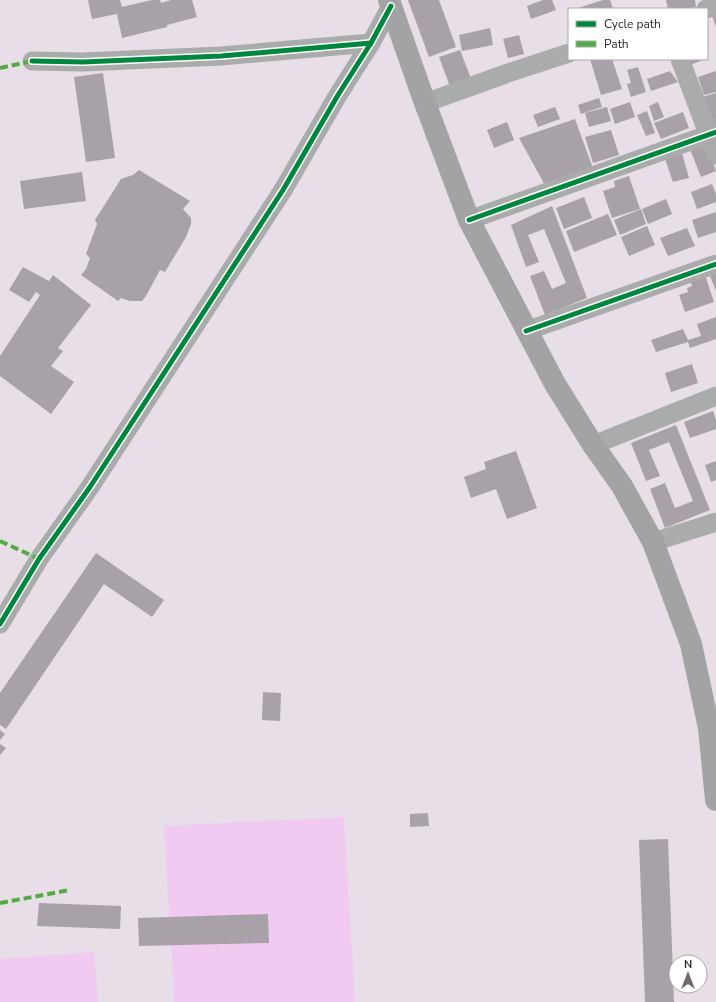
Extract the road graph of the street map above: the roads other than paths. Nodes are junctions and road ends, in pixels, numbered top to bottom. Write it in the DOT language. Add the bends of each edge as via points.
graph roads {
  1 [pos="390,3"];
  2 [pos="372,43"];
  3 [pos="568,53"];
  4 [pos="680,60"];
  5 [pos="32,61"];
  6 [pos="425,104"];
  7 [pos="712,133"];
  8 [pos="716,155"];
  9 [pos="469,220"];
  10 [pos="716,264"];
  11 [pos="526,331"];
  12 [pos="716,396"];
  13 [pos="593,445"];
  14 [pos="716,522"];
  15 [pos="653,542"];
  16 [pos="0,624"];
  17 [pos="716,800"];
  1 -- 2 [label="street"];
  1 -- 6 [label="main road"];
  2 -- 5 [label="street" via="221,56 83,62"];
  2 -- 16 [label="street" via="279,196 90,487 38,559"];
  3 -- 6 [label="street"];
  4 -- 7 [label="street"];
  6 -- 9 [label="main road"];
  7 -- 8 [label="street"];
  7 -- 9 [label="street"];
  9 -- 11 [label="main road"];
  10 -- 11 [label="street"];
  11 -- 13 [label="main road"];
  12 -- 13 [label="street"];
  13 -- 15 [label="main road" via="622,486"];
  14 -- 15 [label="street"];
  15 -- 17 [label="main road" via="691,644 709,728"];
}
